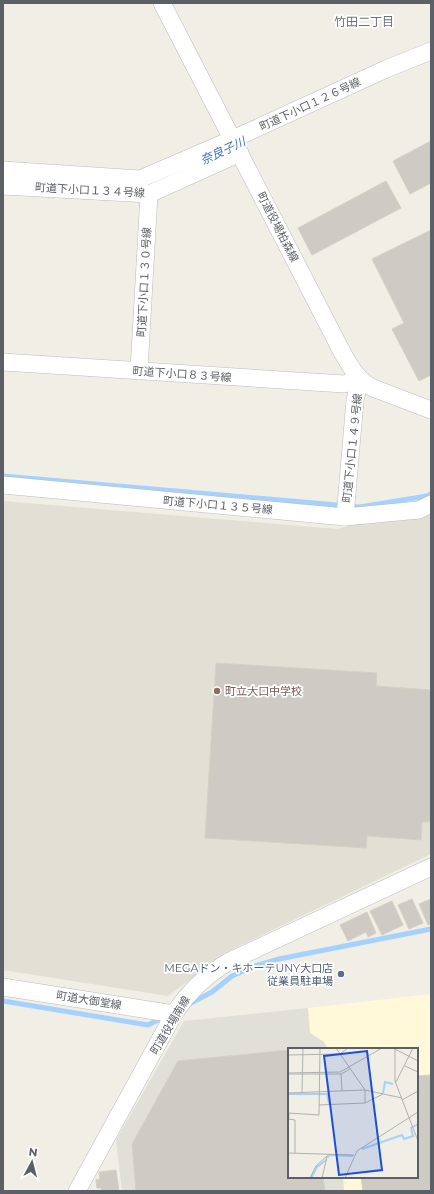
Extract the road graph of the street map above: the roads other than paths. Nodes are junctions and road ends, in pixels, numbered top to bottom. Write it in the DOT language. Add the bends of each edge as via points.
graph roads {
  1 [pos="162,3"];
  2 [pos="431,51"];
  3 [pos="236,146"];
  4 [pos="3,170"];
  5 [pos="3,186"];
  6 [pos="149,194"];
  7 [pos="3,362"];
  8 [pos="139,371"];
  9 [pos="360,379"];
  10 [pos="431,410"];
  11 [pos="3,485"];
  12 [pos="431,504"];
  13 [pos="345,517"];
  14 [pos="431,867"];
  15 [pos="3,987"];
  16 [pos="174,1014"];
  17 [pos="77,1191"];
  1 -- 3 [label="street, 町道役場柏森線"];
  2 -- 3 [label="street, 町道下小口１２６号線" via="386,69"];
  3 -- 4 [label="street, 町道下小口１２６号線" via="140,179"];
  3 -- 6 [label="street, 町道下小口１３４号線"];
  3 -- 9 [label="street, 町道役場柏森線" via="342,352"];
  5 -- 6 [label="street, 町道下小口１３４号線"];
  6 -- 8 [label="street, 町道下小口１３０号線"];
  7 -- 8 [label="street, 町道下小口８３号線"];
  8 -- 9 [label="street, 町道下小口８３号線" via="344,384"];
  9 -- 10 [label="street, 町道役場柏森線" via="373,388"];
  9 -- 13 [label="street, 町道下小口１４９号線" via="355,400"];
  11 -- 13 [label="street, 町道下小口１３５号線"];
  12 -- 13 [label="street, 町道下小口１３５号線" via="419,510"];
  14 -- 16 [label="street, 町道役場南線" via="228,962 208,974 182,1001"];
  15 -- 16 [label="street, 町道大御堂線"];
  16 -- 17 [label="street, 町道役場南線"];
}
